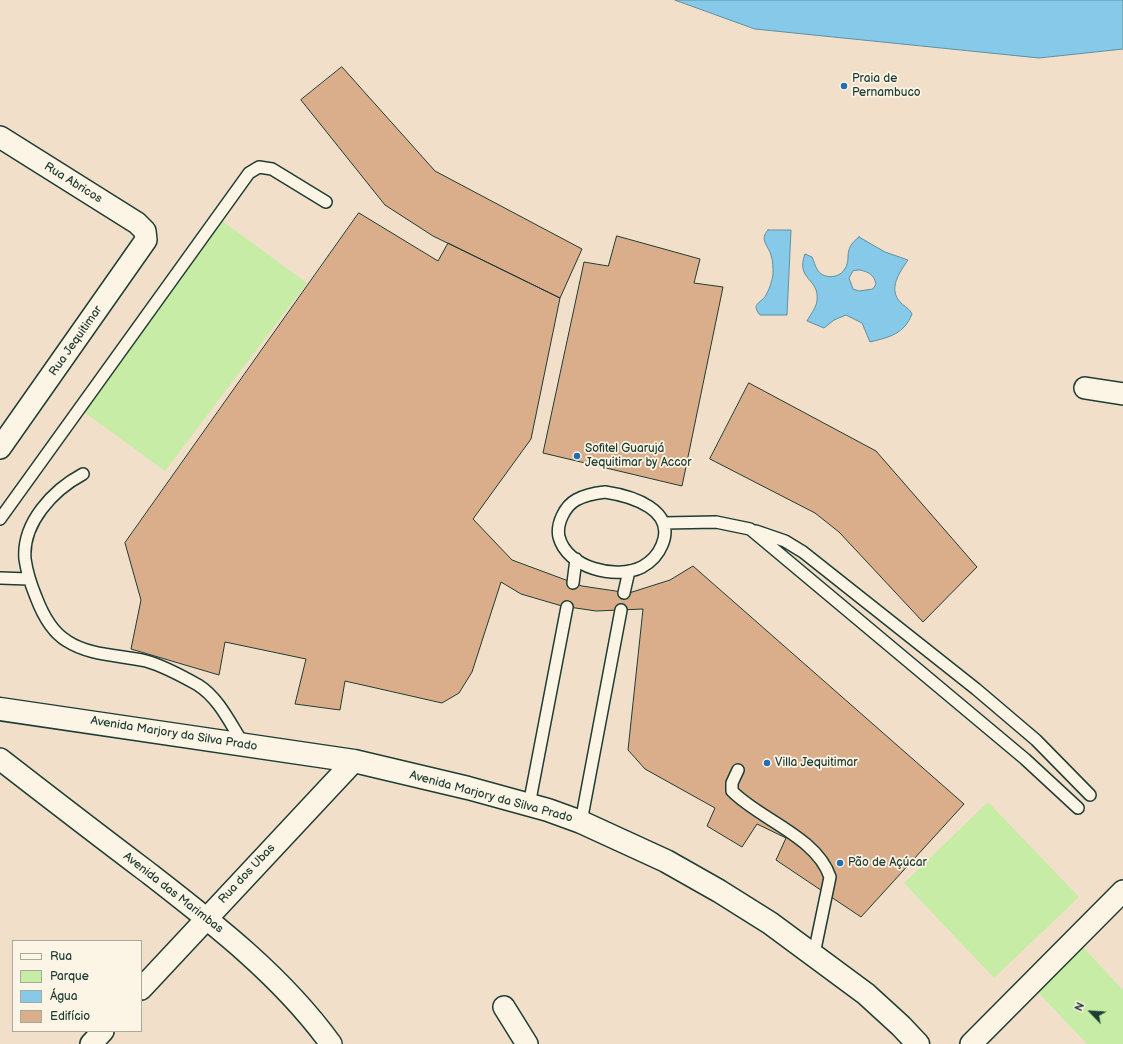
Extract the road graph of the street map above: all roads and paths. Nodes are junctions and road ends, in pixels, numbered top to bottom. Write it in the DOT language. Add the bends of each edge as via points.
graph roads {
  1 [pos="0,137"];
  2 [pos="326,202"];
  3 [pos="145,231"];
  4 [pos="1085,388"];
  5 [pos="1123,394"];
  6 [pos="0,448"];
  7 [pos="83,474"];
  8 [pos="0,519"];
  9 [pos="664,523"];
  10 [pos="750,529"];
  11 [pos="576,559"];
  12 [pos="630,571"];
  13 [pos="0,578"];
  14 [pos="29,579"];
  15 [pos="572,583"];
  16 [pos="624,593"];
  17 [pos="567,607"];
  18 [pos="622,610"];
  19 [pos="0,709"];
  20 [pos="244,745"];
  21 [pos="0,759"];
  22 [pos="354,761"];
  23 [pos="738,770"];
  24 [pos="1090,795"];
  25 [pos="529,805"];
  26 [pos="1078,808"];
  27 [pos="581,822"];
  28 [pos="1123,891"];
  29 [pos="206,917"];
  30 [pos="814,954"];
  31 [pos="142,988"];
  32 [pos="504,1007"];
  33 [pos="102,1032"];
  34 [pos="91,1044"];
  35 [pos="331,1044"];
  36 [pos="526,1044"];
  37 [pos="918,1044"];
  38 [pos="971,1044"];
  1 -- 3 [label="street, Rua Abricos"];
  2 -- 8 [label="lane" via="272,169 253,169"];
  3 -- 6 [label="street, Rua Jequitimar" via="144,245"];
  4 -- 5 [label="street"];
  7 -- 14 [label="lane" via="67,483 50,499 34,520 26,539 25,558"];
  9 -- 10 [label="lane" via="716,522"];
  9 -- 11 [label="lane" via="656,511 646,504 618,494 605,492 575,500 560,521 559,536 565,549"];
  9 -- 12 [label="lane" via="665,539 659,551 641,568"];
  10 -- 24 [label="lane" via="785,541 803,552 976,689 1036,740"];
  10 -- 26 [label="lane" via="1025,759"];
  11 -- 12 [label="lane" via="605,572"];
  11 -- 15 [label="lane"];
  12 -- 16 [label="lane"];
  13 -- 14 [label="lane"];
  14 -- 20 [label="lane" via="48,623 66,640 84,649 147,662 170,670 199,686 215,700"];
  17 -- 25 [label="lane"];
  18 -- 27 [label="lane"];
  19 -- 20 [label="main road, Avenida Marjory da Silva Prado"];
  20 -- 22 [label="main road, Avenida Marjory da Silva Prado"];
  21 -- 29 [label="street, Avenida das Marimbas"];
  22 -- 25 [label="main road, Avenida Marjory da Silva Prado"];
  22 -- 29 [label="street, Rua dos Ubas"];
  23 -- 30 [label="lane" via="732,783 732,791 790,831 828,869 830,877"];
  25 -- 27 [label="main road, Avenida Marjory da Silva Prado"];
  27 -- 30 [label="main road, Avenida Marjory da Silva Prado" via="666,861 719,891"];
  28 -- 38 [label="street"];
  29 -- 31 [label="street, Rua dos Ubas"];
  29 -- 35 [label="street, Avenida das Marimbas" via="283,988"];
  30 -- 37 [label="main road, Avenida Marjory da Silva Prado" via="866,994"];
  32 -- 36 [label="street"];
  33 -- 34 [label="street"];
}
